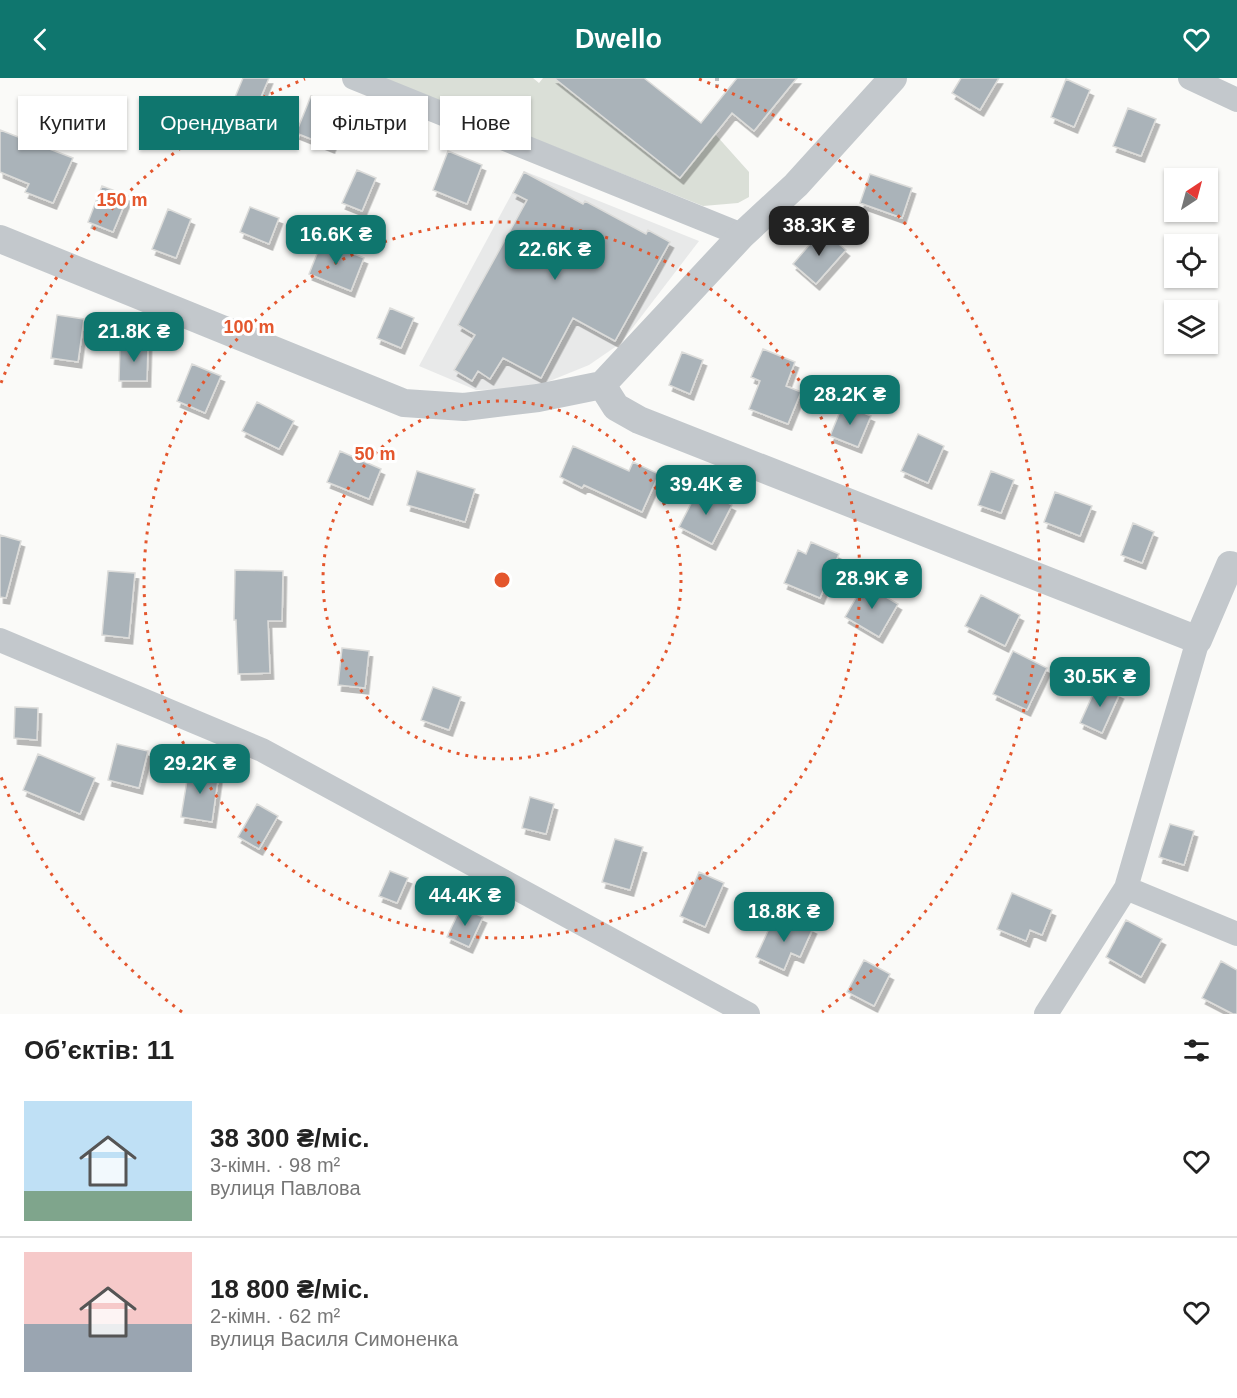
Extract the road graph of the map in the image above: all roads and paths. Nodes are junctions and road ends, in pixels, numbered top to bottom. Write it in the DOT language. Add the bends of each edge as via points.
graph roads {
  1 [pos="354,78"];
  2 [pos="717,78"];
  3 [pos="893,78"];
  4 [pos="1191,78"];
  5 [pos="717,86"];
  6 [pos="1237,100"];
  7 [pos="742,235"];
  8 [pos="0,239"];
  9 [pos="602,385"];
  10 [pos="1235,560"];
  11 [pos="0,639"];
  12 [pos="1198,640"];
  13 [pos="1126,888"];
  14 [pos="1237,934"];
  15 [pos="748,1014"];
  16 [pos="1047,1014"];
  1 -- 7 [label="street"];
  2 -- 5 [label="path"];
  3 -- 7 [label="street" via="796,185"];
  4 -- 6 [label="street"];
  7 -- 9 [label="street"];
  8 -- 9 [label="street" via="404,403 464,407"];
  9 -- 12 [label="street" via="616,407 639,420"];
  10 -- 12 [label="street"];
  11 -- 15 [label="street" via="262,750"];
  12 -- 13 [label="street"];
  13 -- 14 [label="street"];
  13 -- 16 [label="street"];
}
